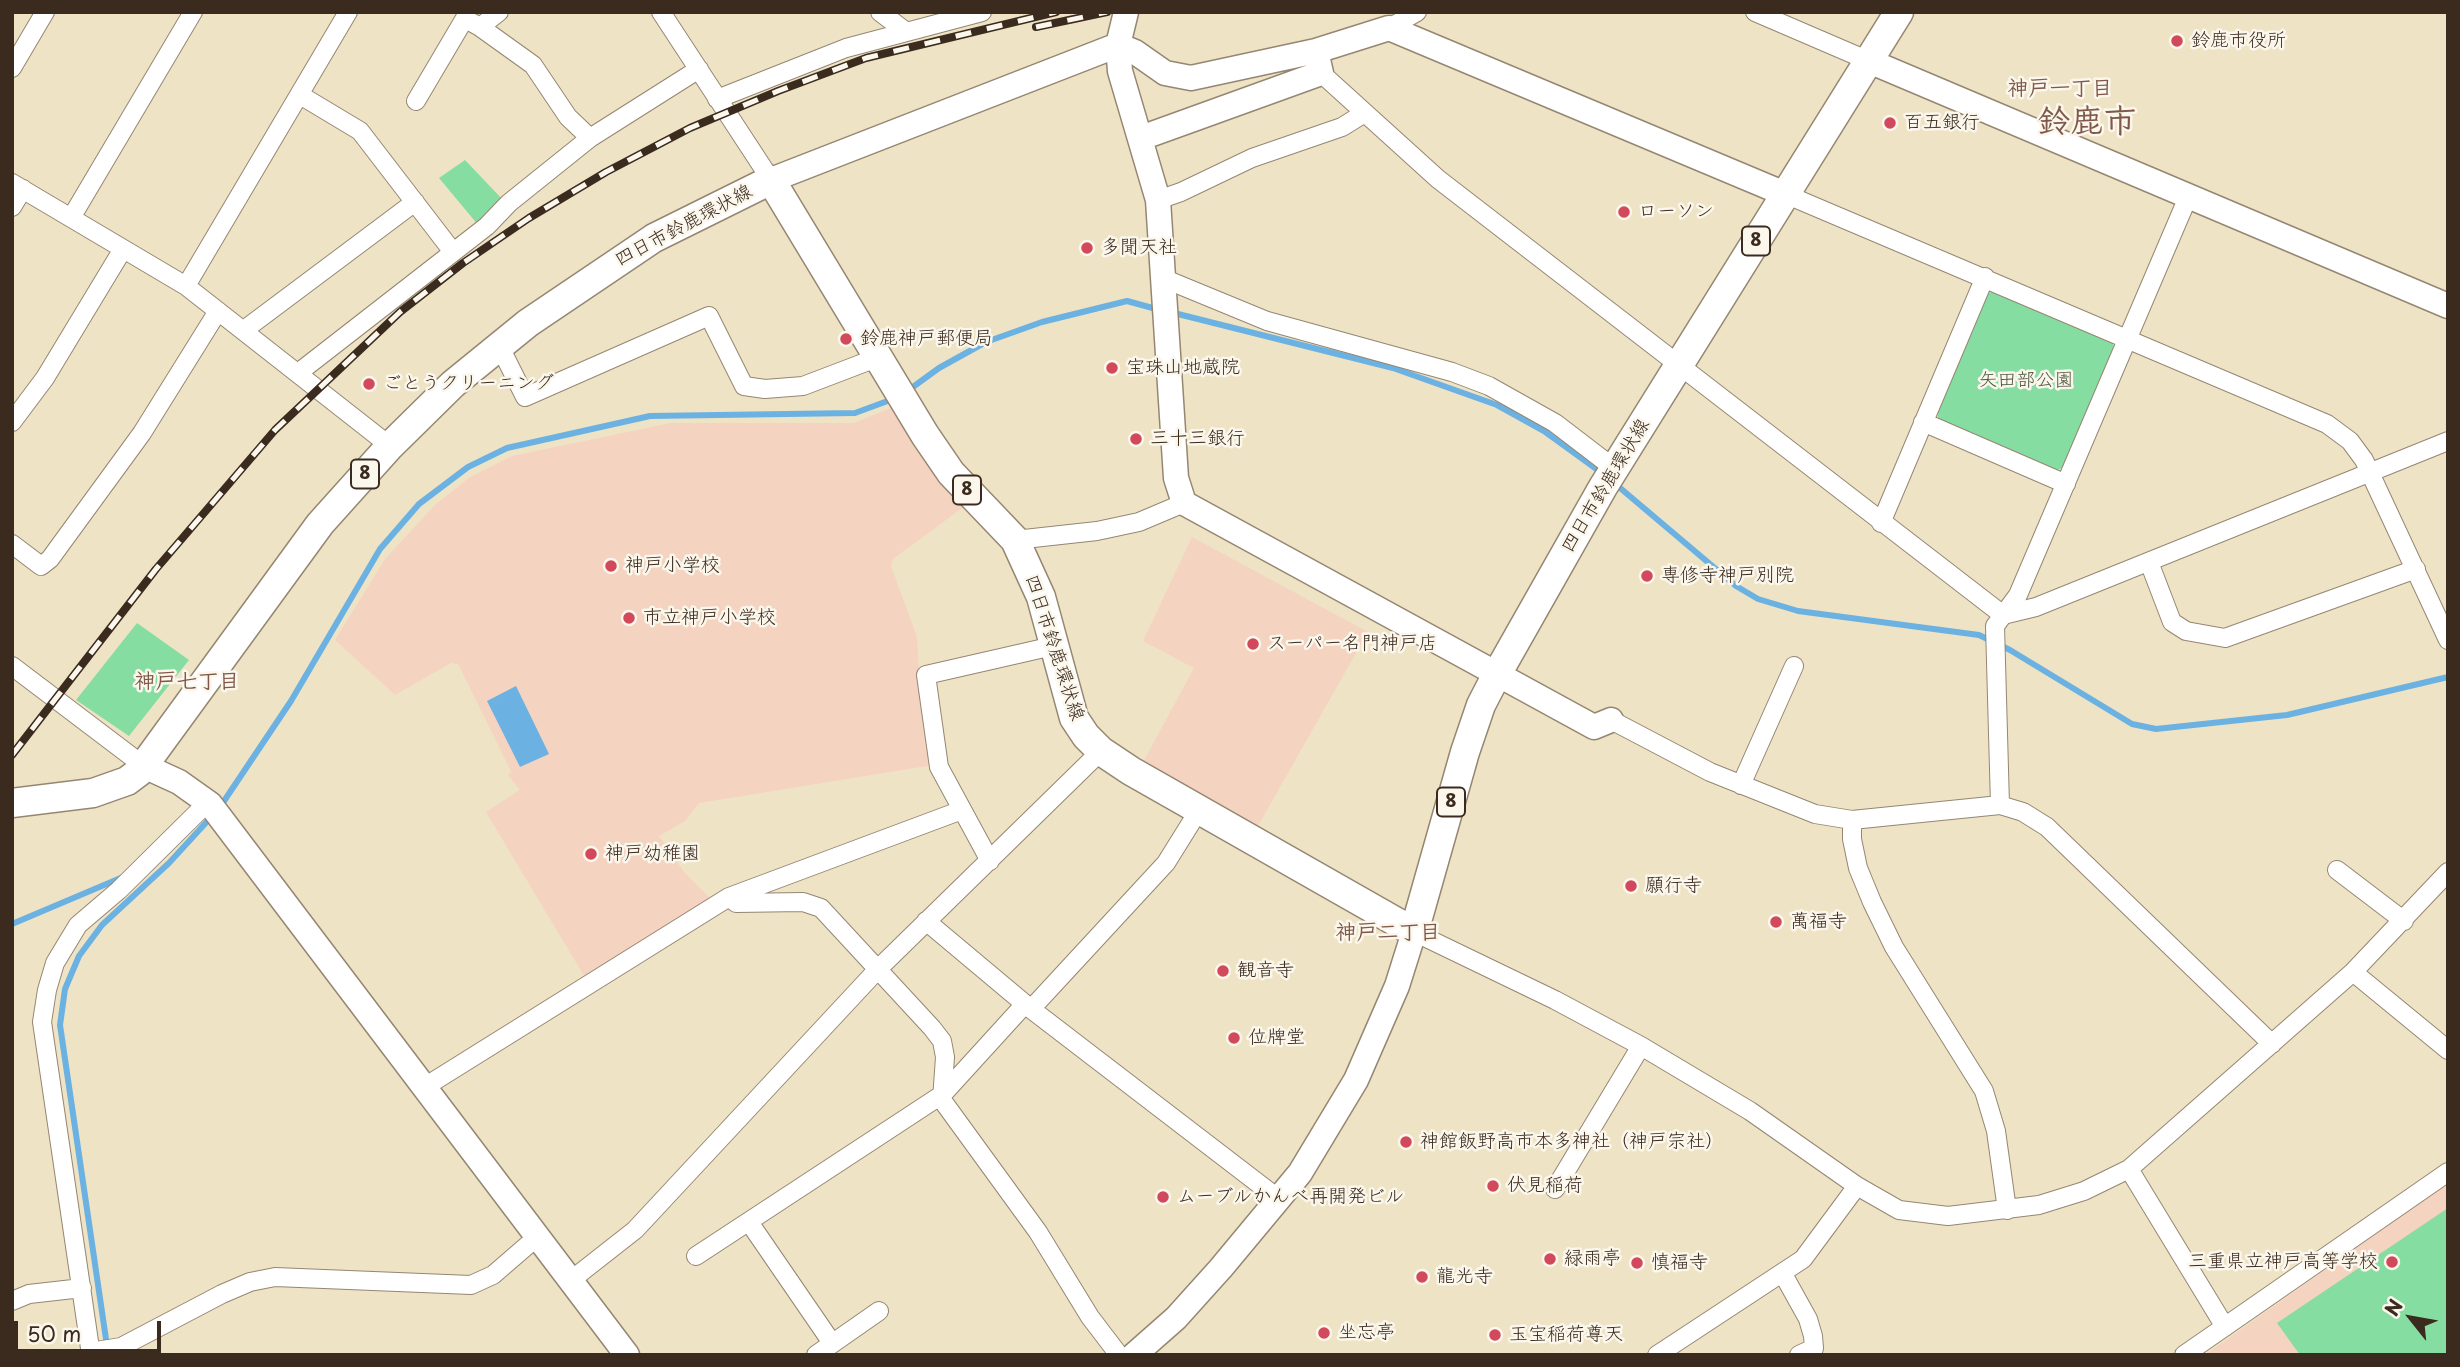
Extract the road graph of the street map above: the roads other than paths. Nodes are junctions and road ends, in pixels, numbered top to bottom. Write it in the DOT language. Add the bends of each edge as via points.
graph roads {
  1 [pos="45,12"];
  2 [pos="193,12"];
  3 [pos="348,12"];
  4 [pos="499,12"];
  5 [pos="661,12"];
  6 [pos="880,12"];
  7 [pos="982,12"];
  8 [pos="1126,12"];
  9 [pos="1417,12"];
  10 [pos="1755,12"];
  11 [pos="1899,12"];
  12 [pos="467,19"];
  13 [pos="1389,27"];
  14 [pos="905,31"];
  15 [pos="1118,45"];
  16 [pos="1869,61"];
  17 [pos="1318,62"];
  18 [pos="12,68"];
  19 [pos="699,69"];
  20 [pos="300,95"];
  21 [pos="717,99"];
  22 [pos="416,101"];
  23 [pos="1363,114"];
  24 [pos="590,138"];
  25 [pos="1141,138"];
  26 [pos="771,180"];
  27 [pos="18,186"];
  28 [pos="1785,194"];
  29 [pos="2188,197"];
  30 [pos="1158,200"];
  31 [pos="415,202"];
  32 [pos="12,207"];
  33 [pos="71,218"];
  34 [pos="123,249"];
  35 [pos="453,252"];
  36 [pos="1984,277"];
  37 [pos="1166,285"];
  38 [pos="186,286"];
  39 [pos="2448,306"];
  40 [pos="218,311"];
  41 [pos="244,330"];
  42 [pos="2128,338"];
  43 [pos="499,345"];
  44 [pos="883,364"];
  45 [pos="1679,366"];
  46 [pos="298,373"];
  47 [pos="12,422"];
  48 [pos="1923,422"];
  49 [pos="2448,441"];
  50 [pos="390,446"];
  51 [pos="2371,474"];
  52 [pos="1610,476"];
  53 [pos="2066,484"];
  54 [pos="1184,503"];
  55 [pos="1881,523"];
  56 [pos="1015,540"];
  57 [pos="12,544"];
  58 [pos="2149,562"];
  59 [pos="2416,569"];
  60 [pos="1999,622"];
  61 [pos="2448,640"];
  62 [pos="1053,646"];
  63 [pos="12,666"];
  64 [pos="1794,666"];
  65 [pos="1496,676"];
  66 [pos="1611,720"];
  67 [pos="1101,751"];
  68 [pos="144,766"];
  69 [pos="1741,785"];
  70 [pos="12,803"];
  71 [pos="209,803"];
  72 [pos="2000,805"];
  73 [pos="962,810"];
  74 [pos="1199,810"];
  75 [pos="1852,820"];
  76 [pos="990,861"];
  77 [pos="2337,870"];
  78 [pos="2448,872"];
  79 [pos="729,897"];
  80 [pos="2404,921"];
  81 [pos="926,922"];
  82 [pos="1414,932"];
  83 [pos="879,968"];
  84 [pos="2353,972"];
  85 [pos="1028,1007"];
  86 [pos="2272,1044"];
  87 [pos="1641,1046"];
  88 [pos="2448,1050"];
  89 [pos="424,1088"];
  90 [pos="943,1094"];
  91 [pos="2129,1169"];
  92 [pos="2448,1171"];
  93 [pos="1857,1186"];
  94 [pos="1555,1189"];
  95 [pos="1280,1200"];
  96 [pos="2007,1210"];
  97 [pos="749,1222"];
  98 [pos="537,1237"];
  99 [pos="696,1256"];
  100 [pos="1783,1274"];
  101 [pos="570,1281"];
  102 [pos="82,1288"];
  103 [pos="12,1301"];
  104 [pos="878,1311"];
  105 [pos="2225,1327"];
  106 [pos="832,1343"];
  107 [pos="92,1353"];
  108 [pos="627,1355"];
  109 [pos="816,1355"];
  110 [pos="1119,1355"];
  111 [pos="1134,1355"];
  112 [pos="1657,1355"];
  113 [pos="1798,1355"];
  114 [pos="2184,1355"];
  1 -- 18 [label="street"];
  2 -- 33 [label="street"];
  3 -- 20 [label="street"];
  4 -- 12 [label="street"];
  5 -- 19 [label="street"];
  6 -- 14 [label="street"];
  7 -- 14 [label="street"];
  8 -- 15 [label="street"];
  9 -- 13 [label="street"];
  10 -- 16 [label="street"];
  11 -- 16 [label="main road, 四日市鈴鹿環状線 / 8"];
  12 -- 22 [label="street"];
  12 -- 24 [label="street" via="533,65 568,117"];
  13 -- 17 [label="street"];
  13 -- 28 [label="street"];
  14 -- 21 [label="street" via="814,59"];
  15 -- 17 [label="street" via="1165,73 1191,78"];
  15 -- 25 [label="street" via="1120,71"];
  15 -- 26 [label="street"];
  16 -- 28 [label="main road, 四日市鈴鹿環状線 / 8"];
  16 -- 29 [label="street"];
  17 -- 23 [label="street"];
  17 -- 25 [label="street"];
  19 -- 21 [label="street"];
  19 -- 24 [label="street"];
  20 -- 31 [label="street" via="360,131"];
  20 -- 38 [label="street"];
  21 -- 26 [label="street"];
  23 -- 30 [label="street" via="1342,127 1252,158"];
  23 -- 45 [label="street" via="1438,179"];
  24 -- 35 [label="street"];
  25 -- 30 [label="street"];
  26 -- 43 [label="main road, 四日市鈴鹿環状線 / 8" via="654,238"];
  26 -- 44 [label="main road, 四日市鈴鹿環状線 / 8"];
  27 -- 32 [label="street"];
  27 -- 33 [label="street"];
  28 -- 36 [label="street"];
  28 -- 45 [label="main road, 四日市鈴鹿環状線 / 8"];
  29 -- 39 [label="street"];
  29 -- 42 [label="street"];
  30 -- 37 [label="street"];
  31 -- 35 [label="street"];
  31 -- 41 [label="street"];
  33 -- 34 [label="street"];
  34 -- 38 [label="street"];
  34 -- 47 [label="street" via="45,378"];
  35 -- 46 [label="street"];
  36 -- 42 [label="street"];
  36 -- 48 [label="street"];
  37 -- 52 [label="street" via="1267,321 1489,386 1555,423"];
  37 -- 54 [label="street" via="1176,478"];
  38 -- 40 [label="street"];
  40 -- 41 [label="street"];
  40 -- 57 [label="street" via="142,433 50,559 41,566"];
  41 -- 46 [label="street"];
  42 -- 51 [label="street" via="2327,424 2350,441"];
  42 -- 53 [label="street"];
  43 -- 44 [label="street" via="525,397 709,316 744,386 803,386"];
  43 -- 50 [label="main road, 四日市鈴鹿環状線 / 8"];
  44 -- 56 [label="main road, 四日市鈴鹿環状線 / 8" via="951,473"];
  45 -- 52 [label="main road, 四日市鈴鹿環状線 / 8"];
  45 -- 55 [label="street"];
  46 -- 50 [label="street"];
  48 -- 53 [label="street"];
  48 -- 55 [label="street"];
  49 -- 51 [label="street"];
  50 -- 68 [label="main road, 四日市鈴鹿環状線 / 8" via="320,524"];
  51 -- 58 [label="street"];
  51 -- 59 [label="street"];
  52 -- 65 [label="main road, 四日市鈴鹿環状線 / 8"];
  53 -- 60 [label="street" via="2018,595"];
  54 -- 56 [label="street" via="1139,522"];
  54 -- 65 [label="street"];
  55 -- 60 [label="street"];
  56 -- 62 [label="main road, 四日市鈴鹿環状線 / 8" via="1041,597"];
  58 -- 59 [label="street" via="2172,622 2186,631 2225,638"];
  58 -- 60 [label="street"];
  59 -- 61 [label="street"];
  60 -- 72 [label="street" via="1994,655"];
  62 -- 67 [label="main road, 四日市鈴鹿環状線 / 8" via="1074,718"];
  62 -- 73 [label="street" via="926,675 939,767"];
  63 -- 68 [label="street"];
  64 -- 69 [label="street"];
  65 -- 66 [label="street" via="1594,727"];
  65 -- 82 [label="main road, 四日市鈴鹿環状線 / 8" via="1465,752"];
  66 -- 69 [label="street"];
  67 -- 74 [label="main road, 四日市鈴鹿環状線 / 8"];
  67 -- 76 [label="street"];
  68 -- 70 [label="main road, 四日市鈴鹿環状線 / 8" via="127,781 93,793"];
  68 -- 71 [label="street"];
  69 -- 75 [label="street" via="1815,814"];
  71 -- 89 [label="street"];
  71 -- 102 [label="street" via="78,925 55,963 42,1022"];
  72 -- 75 [label="street"];
  72 -- 86 [label="street" via="2024,812 2047,827"];
  73 -- 76 [label="street"];
  73 -- 79 [label="street"];
  74 -- 82 [label="main road, 四日市鈴鹿環状線 / 8"];
  74 -- 85 [label="street" via="1166,863"];
  75 -- 96 [label="street" via="1858,868 1872,902 1894,947 1984,1091 1996,1131"];
  76 -- 81 [label="street"];
  77 -- 80 [label="street"];
  78 -- 80 [label="street"];
  79 -- 83 [label="street" via="736,903 803,902 821,908"];
  79 -- 89 [label="street"];
  80 -- 84 [label="street"];
  81 -- 83 [label="street"];
  81 -- 85 [label="street"];
  82 -- 87 [label="street"];
  82 -- 95 [label="street" via="1397,986 1356,1080"];
  83 -- 90 [label="street" via="942,1041"];
  83 -- 101 [label="street" via="635,1230"];
  84 -- 86 [label="street"];
  84 -- 88 [label="street"];
  85 -- 90 [label="street"];
  85 -- 95 [label="street"];
  86 -- 91 [label="street"];
  87 -- 93 [label="street" via="1750,1111"];
  87 -- 94 [label="street"];
  89 -- 98 [label="street"];
  90 -- 97 [label="street"];
  90 -- 110 [label="street" via="942,1100 1038,1232"];
  91 -- 96 [label="street" via="2084,1191"];
  91 -- 105 [label="street"];
  92 -- 105 [label="street"];
  93 -- 96 [label="street" via="1909,1212 1948,1216"];
  93 -- 100 [label="street" via="1814,1247"];
  95 -- 111 [label="street" via="1175,1318"];
  97 -- 99 [label="street"];
  97 -- 106 [label="street"];
  98 -- 101 [label="street"];
  98 -- 107 [label="street" via="493,1275 471,1285 275,1277 222,1294 121,1347"];
  100 -- 112 [label="street"];
  100 -- 113 [label="street" via="1813,1336 1814,1348"];
  101 -- 108 [label="street"];
  102 -- 103 [label="street" via="29,1294"];
  102 -- 107 [label="street"];
  104 -- 106 [label="street"];
  105 -- 114 [label="street"];
  106 -- 109 [label="street"];
}
